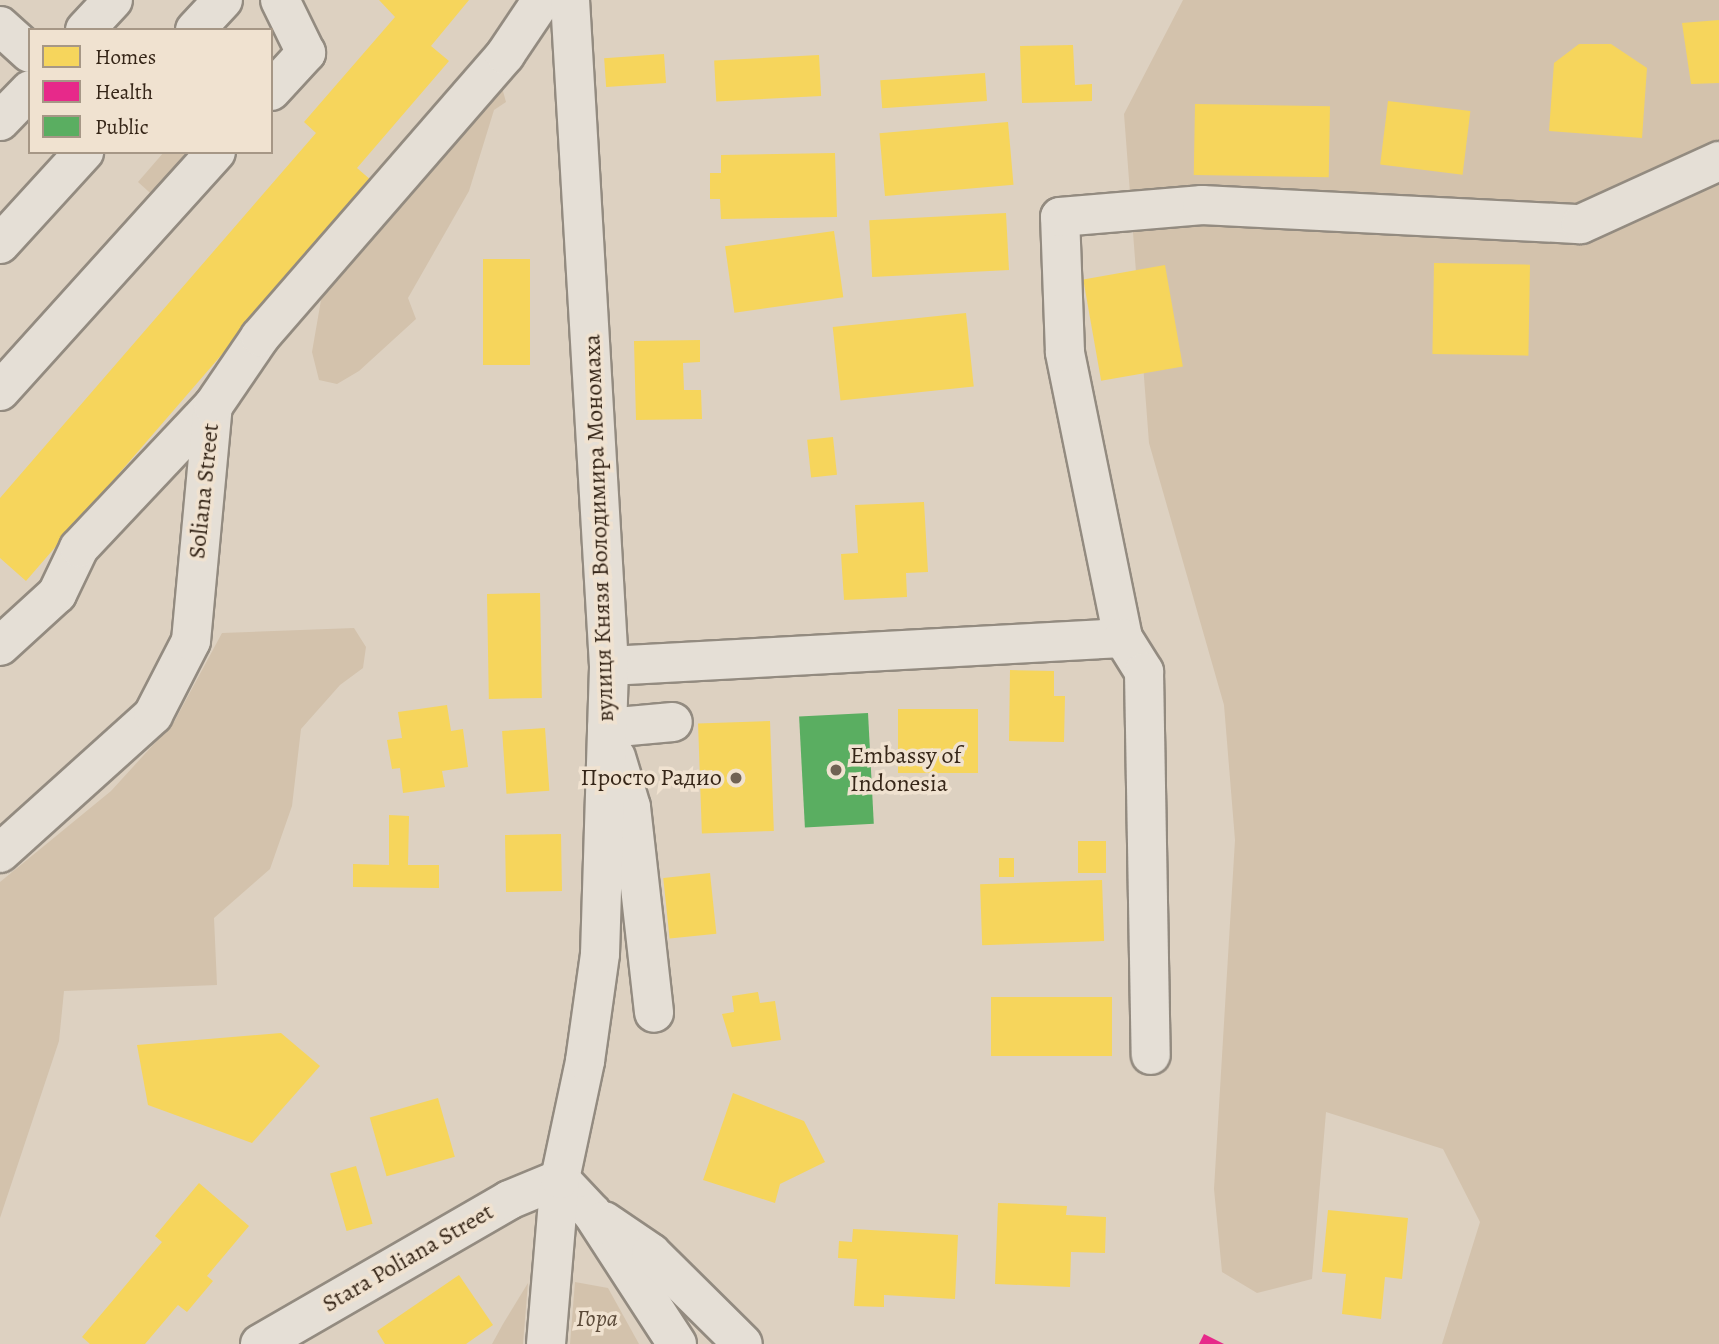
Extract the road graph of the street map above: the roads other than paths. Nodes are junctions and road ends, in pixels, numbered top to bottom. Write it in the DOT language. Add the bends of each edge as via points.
graph roads {
  1 [pos="113,0"];
  2 [pos="223,0"];
  3 [pos="280,0"];
  4 [pos="542,0"];
  5 [pos="570,0"];
  6 [pos="0,26"];
  7 [pos="88,28"];
  8 [pos="197,28"];
  9 [pos="28,51"];
  10 [pos="273,90"];
  11 [pos="79,154"];
  12 [pos="214,154"];
  13 [pos="1719,161"];
  14 [pos="0,244"];
  15 [pos="0,391"];
  16 [pos="212,406"];
  17 [pos="1123,638"];
  18 [pos="0,646"];
  19 [pos="609,666"];
  20 [pos="673,722"];
  21 [pos="607,728"];
  22 [pos="0,853"];
  23 [pos="654,1013"];
  24 [pos="1151,1055"];
  25 [pos="560,1179"];
  26 [pos="592,1213"];
  27 [pos="260,1344"];
  28 [pos="546,1344"];
  29 [pos="677,1344"];
  30 [pos="743,1344"];
  1 -- 7 [label="street"];
  2 -- 8 [label="street"];
  3 -- 10 [label="street" via="306,53"];
  4 -- 16 [label="street, Soliana Street" via="505,55 260,337"];
  5 -- 19 [label="street, вулиця Князя Володимира Мономаха"];
  6 -- 9 [label="street"];
  11 -- 14 [label="street"];
  12 -- 15 [label="street"];
  13 -- 17 [label="street" via="1581,224 1202,205 1060,217 1065,352"];
  16 -- 18 [label="street" via="79,548 57,594"];
  16 -- 22 [label="street, Soliana Street" via="191,641 153,715"];
  17 -- 19 [label="street"];
  17 -- 24 [label="street" via="1144,672"];
  19 -- 21 [label="street, вулиця Князя Володимира Мономаха"];
  20 -- 21 [label="street"];
  21 -- 23 [label="street" via="631,807"];
  21 -- 25 [label="street, вулиця Князя Володимира Мономаха" via="600,954 585,1061"];
  25 -- 26 [label="street"];
  25 -- 27 [label="street, Stara Poliana Street" via="509,1200"];
  25 -- 28 [label="street, вулиця Князя Володимира Мономаха"];
  26 -- 29 [label="street"];
  26 -- 30 [label="street" via="651,1252"];
}
